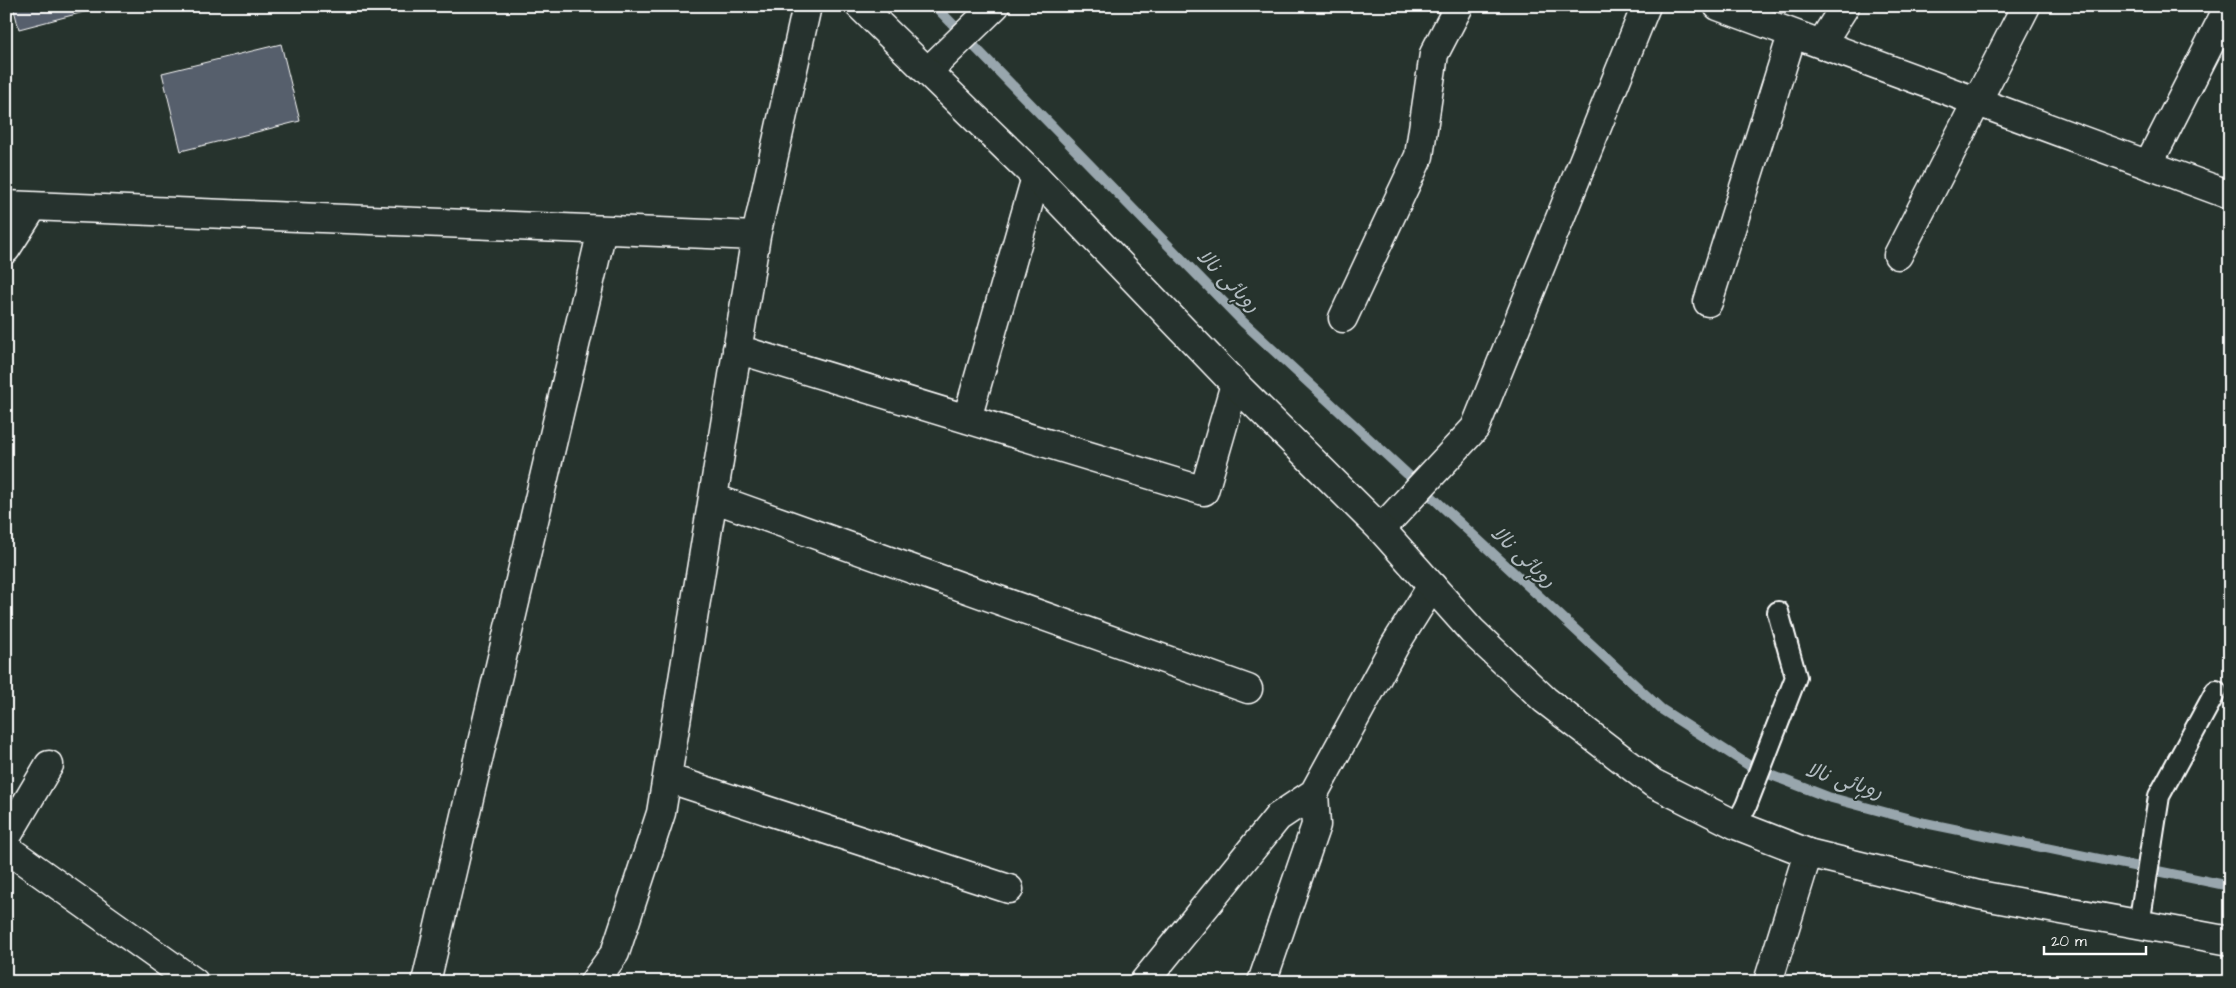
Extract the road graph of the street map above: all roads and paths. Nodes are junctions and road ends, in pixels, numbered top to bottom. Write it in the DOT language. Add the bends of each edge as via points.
graph roads {
  1 [pos="807,6"];
  2 [pos="860,6"];
  3 [pos="995,6"];
  4 [pos="1459,6"];
  5 [pos="1646,6"];
  6 [pos="1718,6"];
  7 [pos="1845,6"];
  8 [pos="2026,6"];
  9 [pos="2229,6"];
  10 [pos="1792,35"];
  11 [pos="1821,44"];
  12 [pos="936,63"];
  13 [pos="1978,102"];
  14 [pos="2148,165"];
  15 [pos="1036,177"];
  16 [pos="2230,195"];
  17 [pos="6,205"];
  18 [pos="33,207"];
  19 [pos="602,230"];
  20 [pos="756,236"];
  21 [pos="6,249"];
  22 [pos="1898,256"];
  23 [pos="1708,302"];
  24 [pos="1343,318"];
  25 [pos="737,349"];
  26 [pos="1235,384"];
  27 [pos="967,419"];
  28 [pos="713,498"];
  29 [pos="1381,529"];
  30 [pos="1432,586"];
  31 [pos="1778,612"];
  32 [pos="1248,689"];
  33 [pos="2216,690"];
  34 [pos="49,765"];
  35 [pos="667,778"];
  36 [pos="1314,793"];
  37 [pos="1741,816"];
  38 [pos="6,838"];
  39 [pos="6,848"];
  40 [pos="1808,853"];
  41 [pos="1009,889"];
  42 [pos="2140,914"];
  43 [pos="2230,941"];
  44 [pos="194,982"];
  45 [pos="426,982"];
  46 [pos="594,982"];
  47 [pos="1144,982"];
  48 [pos="1262,982"];
  49 [pos="1768,982"];
  1 -- 20 [label="street"];
  2 -- 12 [label="street"];
  3 -- 12 [label="street"];
  4 -- 24 [label="street" via="1434,54 1419,156"];
  5 -- 29 [label="street" via="1475,428"];
  6 -- 10 [label="street"];
  7 -- 11 [label="street"];
  8 -- 13 [label="street"];
  9 -- 14 [label="street"];
  10 -- 11 [label="street"];
  10 -- 23 [label="street"];
  11 -- 13 [label="street"];
  12 -- 15 [label="street"];
  13 -- 14 [label="street"];
  13 -- 22 [label="street"];
  14 -- 16 [label="street"];
  15 -- 26 [label="street"];
  15 -- 27 [label="street"];
  17 -- 18 [label="street"];
  18 -- 19 [label="street"];
  18 -- 21 [label="street"];
  19 -- 20 [label="street"];
  19 -- 45 [label="street"];
  20 -- 25 [label="street"];
  25 -- 27 [label="street"];
  25 -- 28 [label="street"];
  26 -- 27 [label="street" via="1204,491"];
  26 -- 29 [label="street"];
  28 -- 32 [label="street"];
  28 -- 35 [label="street"];
  29 -- 30 [label="street"];
  30 -- 36 [label="street" via="1394,644"];
  30 -- 37 [label="street" via="1472,631 1545,700 1653,783"];
  31 -- 37 [label="lane" via="1796,677"];
  33 -- 42 [label="lane" via="2159,796"];
  34 -- 38 [label="street"];
  35 -- 41 [label="street"];
  35 -- 46 [label="street" via="661,813 614,953"];
  36 -- 47 [label="street" via="1278,817"];
  36 -- 48 [label="street" via="1316,825"];
  37 -- 40 [label="street"];
  39 -- 44 [label="street"];
  40 -- 42 [label="street" via="1979,895"];
  40 -- 49 [label="street"];
  42 -- 43 [label="street"];
}
